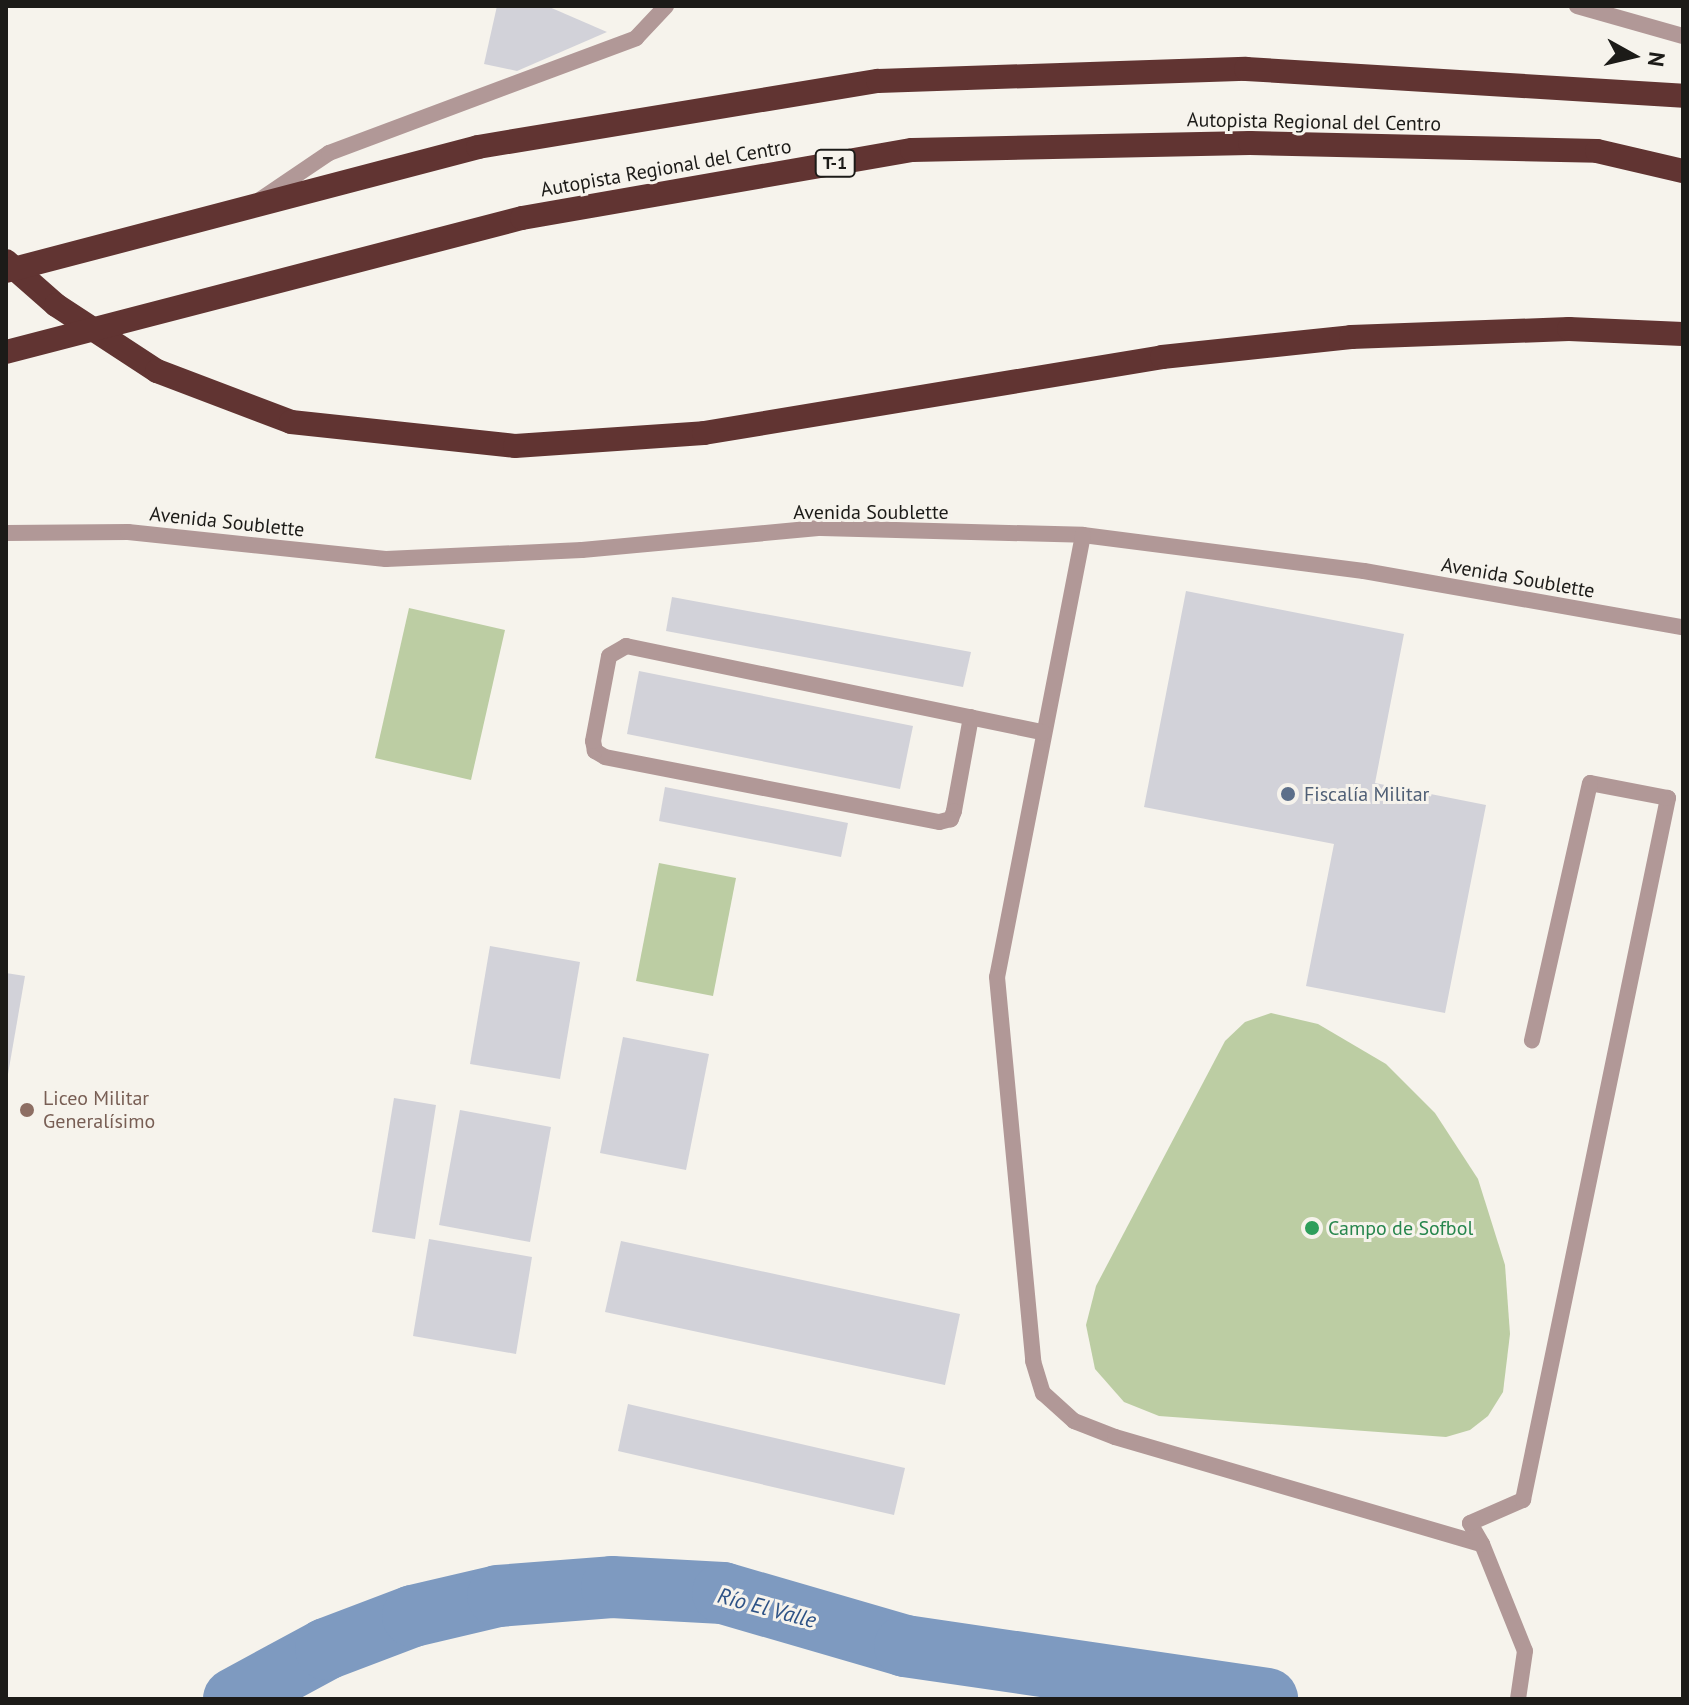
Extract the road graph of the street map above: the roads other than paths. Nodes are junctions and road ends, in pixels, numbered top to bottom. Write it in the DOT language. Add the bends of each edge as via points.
graph roads {
  1 [pos="666,6"];
  2 [pos="1577,6"];
  3 [pos="1683,36"];
  4 [pos="1683,96"];
  5 [pos="1683,171"];
  6 [pos="238,214"];
  7 [pos="6,261"];
  8 [pos="6,271"];
  9 [pos="1683,334"];
  10 [pos="6,352"];
  11 [pos="6,533"];
  12 [pos="1083,535"];
  13 [pos="1683,627"];
  14 [pos="971,717"];
  15 [pos="1043,732"];
  16 [pos="1532,1041"];
  17 [pos="1482,1544"];
  18 [pos="1518,1699"];
  1 -- 6 [label="lane" via="636,38 329,153"];
  2 -- 3 [label="lane"];
  4 -- 6 [label="highway" via="1246,69 878,81 478,147"];
  5 -- 10 [label="highway, Autopista Regional del Centro / T-1" via="1597,151 1250,143 912,150 522,218"];
  6 -- 8 [label="highway"];
  7 -- 9 [label="highway" via="56,305 157,371 291,422 515,446 704,433 1162,357 1351,337 1569,329"];
  11 -- 12 [label="lane, Avenida Soublette" via="128,532 386,559 582,550 821,528"];
  12 -- 13 [label="lane, Avenida Soublette" via="1364,571"];
  12 -- 15 [label="lane"];
  14 -- 14 [label="lane" via="626,646 609,656 593,741 595,751 605,757 939,822 951,819 954,811"];
  14 -- 15 [label="lane"];
  15 -- 17 [label="lane" via="997,977 1033,1361 1043,1393 1074,1421 1115,1437"];
  16 -- 17 [label="lane" via="1590,783 1668,798 1523,1500 1470,1523"];
  17 -- 18 [label="lane" via="1525,1651"];
}
